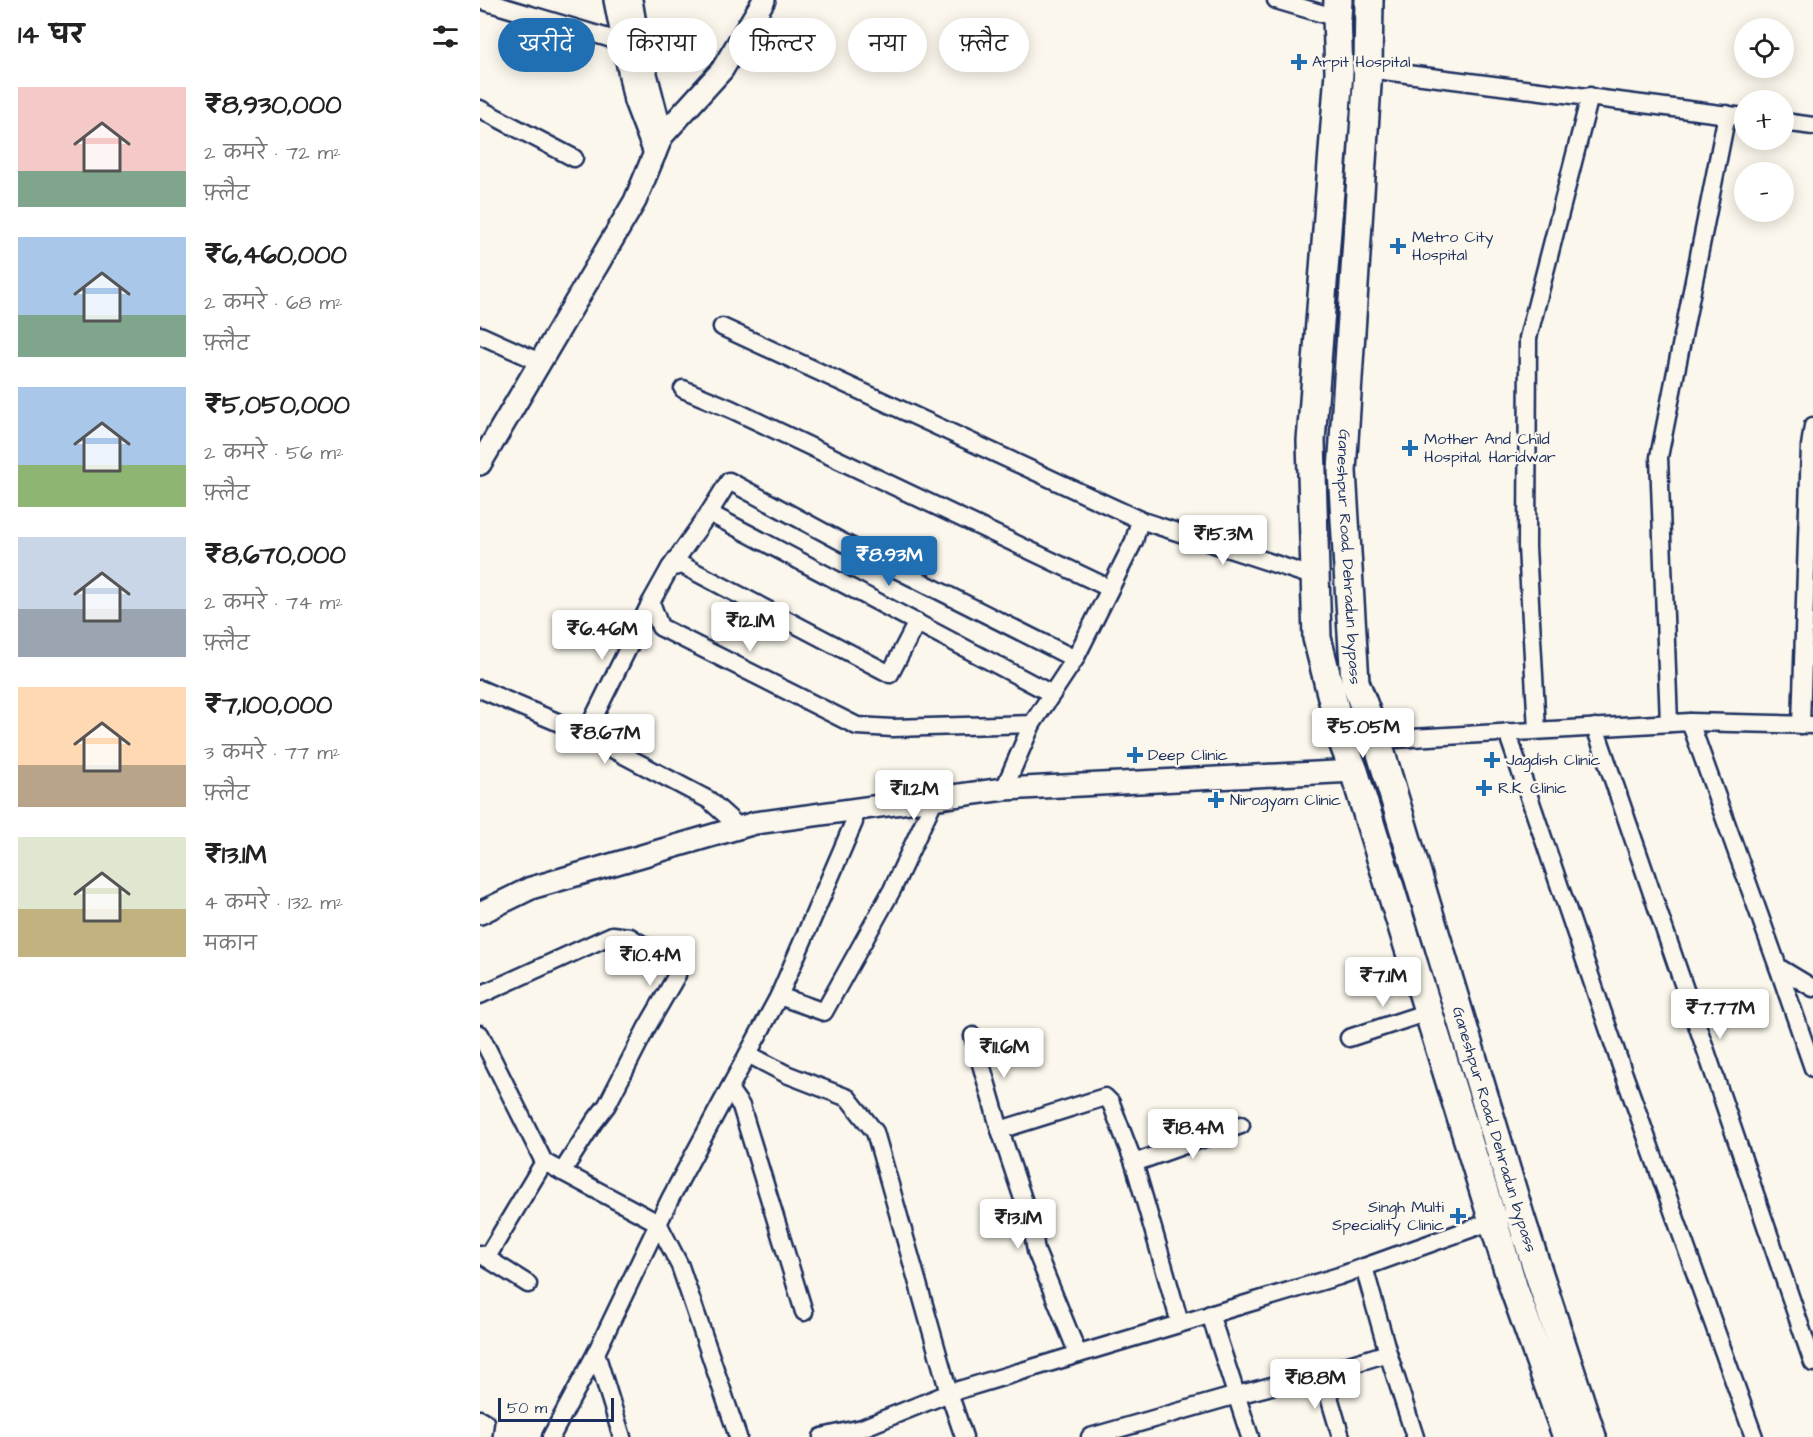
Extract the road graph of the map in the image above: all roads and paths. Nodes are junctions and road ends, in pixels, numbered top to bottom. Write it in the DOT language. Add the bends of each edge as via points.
graph roads {
  1 [pos="480,0"];
  2 [pos="615,0"];
  3 [pos="631,0"];
  4 [pos="764,0"];
  5 [pos="1276,0"];
  6 [pos="1369,0"];
  7 [pos="1338,9"];
  8 [pos="622,18"];
  9 [pos="631,18"];
  10 [pos="607,37"];
  11 [pos="1368,69"];
  12 [pos="639,72"];
  13 [pos="1339,72"];
  14 [pos="1590,96"];
  15 [pos="480,109"];
  16 [pos="1727,114"];
  17 [pos="1734,115"];
  18 [pos="1794,123"];
  19 [pos="1813,126"];
  20 [pos="658,144"];
  21 [pos="574,158"];
  22 [pos="722,327"];
  23 [pos="480,335"];
  24 [pos="540,362"];
  25 [pos="683,389"];
  26 [pos="1813,426"];
  27 [pos="483,452"];
  28 [pos="710,513"];
  29 [pos="1140,520"];
  30 [pos="670,568"];
  31 [pos="1315,577"];
  32 [pos="1109,588"];
  33 [pos="651,602"];
  34 [pos="918,622"];
  35 [pos="1075,659"];
  36 [pos="480,688"];
  37 [pos="1052,694"];
  38 [pos="1690,722"];
  39 [pos="1669,723"];
  40 [pos="1032,724"];
  41 [pos="1807,725"];
  42 [pos="1595,727"];
  43 [pos="1537,730"];
  44 [pos="1507,732"];
  45 [pos="585,735"];
  46 [pos="1377,740"];
  47 [pos="1344,745"];
  48 [pos="1354,771"];
  49 [pos="1004,789"];
  50 [pos="935,798"];
  51 [pos="851,810"];
  52 [pos="740,828"];
  53 [pos="480,913"];
  54 [pos="1778,967"];
  55 [pos="1813,988"];
  56 [pos="480,995"];
  57 [pos="779,996"];
  58 [pos="1428,1012"];
  59 [pos="480,1034"];
  60 [pos="974,1036"];
  61 [pos="1349,1038"];
  62 [pos="748,1054"];
  63 [pos="1813,1068"];
  64 [pos="729,1089"];
  65 [pos="1241,1125"];
  66 [pos="1000,1130"];
  67 [pos="544,1162"];
  68 [pos="1134,1163"];
  69 [pos="562,1172"];
  70 [pos="1519,1212"];
  71 [pos="1493,1220"];
  72 [pos="658,1223"];
  73 [pos="483,1255"];
  74 [pos="1364,1267"];
  75 [pos="528,1284"];
  76 [pos="804,1312"];
  77 [pos="1210,1314"];
  78 [pos="1180,1323"];
  79 [pos="596,1353"];
  80 [pos="1388,1353"];
  81 [pos="1078,1354"];
  82 [pos="1813,1363"];
  83 [pos="1322,1373"];
  84 [pos="949,1393"];
  85 [pos="1237,1395"];
  86 [pos="480,1419"];
  87 [pos="864,1433"];
  88 [pos="483,1437"];
  89 [pos="551,1437"];
  90 [pos="622,1437"];
  91 [pos="738,1437"];
  92 [pos="822,1437"];
  93 [pos="964,1437"];
  94 [pos="1090,1437"];
  95 [pos="1250,1437"];
  96 [pos="1341,1437"];
  97 [pos="1415,1437"];
  98 [pos="1567,1437"];
  99 [pos="1592,1437"];
  100 [pos="1754,1437"];
  1 -- 10 [label="street"];
  2 -- 8 [label="street"];
  3 -- 9 [label="street"];
  4 -- 20 [label="street" via="722,70"];
  5 -- 7 [label="street"];
  6 -- 11 [label="main road, Ganeshpur Road, Dehradun bypass"];
  7 -- 13 [label="main road"];
  11 -- 13 [label="street"];
  11 -- 14 [label="street"];
  11 -- 46 [label="main road, Ganeshpur Road, Dehradun bypass" via="1342,471 1355,682"];
  12 -- 20 [label="street"];
  13 -- 31 [label="main road" via="1311,441"];
  14 -- 16 [label="street"];
  14 -- 43 [label="street" via="1528,338 1527,547"];
  15 -- 21 [label="street"];
  16 -- 17 [label="street"];
  16 -- 39 [label="street" via="1659,457"];
  18 -- 19 [label="street"];
  20 -- 24 [label="street" via="634,201"];
  22 -- 29 [label="street"];
  23 -- 24 [label="street"];
  24 -- 27 [label="street"];
  25 -- 32 [label="street"];
  26 -- 41 [label="street"];
  28 -- 30 [label="street"];
  28 -- 34 [label="street"];
  28 -- 35 [label="street" via="729,481"];
  29 -- 31 [label="street"];
  29 -- 32 [label="street" via="1134,541"];
  30 -- 33 [label="street"];
  30 -- 34 [label="street" via="682,565 890,674"];
  31 -- 47 [label="main road" via="1317,638"];
  32 -- 35 [label="street"];
  33 -- 40 [label="street" via="660,627 857,726"];
  33 -- 45 [label="street"];
  34 -- 37 [label="street"];
  35 -- 37 [label="street"];
  36 -- 45 [label="street"];
  37 -- 40 [label="street"];
  38 -- 39 [label="street"];
  38 -- 41 [label="street"];
  38 -- 54 [label="street"];
  39 -- 42 [label="street"];
  40 -- 49 [label="street"];
  42 -- 43 [label="street"];
  42 -- 82 [label="street"];
  43 -- 44 [label="street"];
  44 -- 46 [label="street"];
  44 -- 100 [label="street"];
  45 -- 52 [label="street" via="709,800"];
  46 -- 47 [label="street"];
  46 -- 70 [label="main road, Ganeshpur Road, Dehradun bypass"];
  47 -- 48 [label="main road"];
  48 -- 49 [label="street"];
  48 -- 58 [label="main road"];
  49 -- 50 [label="street"];
  50 -- 51 [label="street"];
  50 -- 57 [label="street" via="892,890 824,1012"];
  51 -- 52 [label="street"];
  51 -- 57 [label="street" via="854,822"];
  52 -- 53 [label="street" via="531,888"];
  54 -- 55 [label="street"];
  54 -- 63 [label="street"];
  56 -- 69 [label="street" via="612,935 630,937 678,967 606,1105"];
  57 -- 62 [label="street"];
  58 -- 61 [label="street"];
  58 -- 71 [label="main road"];
  59 -- 67 [label="street"];
  60 -- 66 [label="street"];
  62 -- 64 [label="street"];
  62 -- 84 [label="street" via="786,1074 848,1098 875,1132"];
  64 -- 72 [label="street"];
  64 -- 76 [label="street" via="741,1106"];
  65 -- 68 [label="street"];
  66 -- 68 [label="street" via="1105,1097 1111,1103"];
  66 -- 81 [label="street" via="1032,1226 1036,1251"];
  67 -- 69 [label="street"];
  67 -- 73 [label="street"];
  68 -- 78 [label="street"];
  69 -- 72 [label="street"];
  70 -- 71 [label="street"];
  70 -- 99 [label="main road, Ganeshpur Road, Dehradun bypass"];
  71 -- 74 [label="street"];
  71 -- 98 [label="main road"];
  72 -- 79 [label="street"];
  72 -- 91 [label="street" via="680,1266"];
  73 -- 75 [label="street"];
  74 -- 77 [label="street"];
  74 -- 80 [label="street"];
  77 -- 78 [label="street"];
  77 -- 85 [label="street"];
  78 -- 81 [label="street"];
  79 -- 89 [label="street"];
  79 -- 90 [label="street"];
  80 -- 83 [label="street"];
  80 -- 97 [label="street"];
  81 -- 84 [label="street"];
  83 -- 85 [label="street"];
  83 -- 96 [label="street"];
  84 -- 87 [label="street"];
  84 -- 93 [label="street"];
  85 -- 94 [label="street"];
  85 -- 95 [label="street"];
  86 -- 88 [label="street" via="485,1422"];
  87 -- 92 [label="street"];
}
